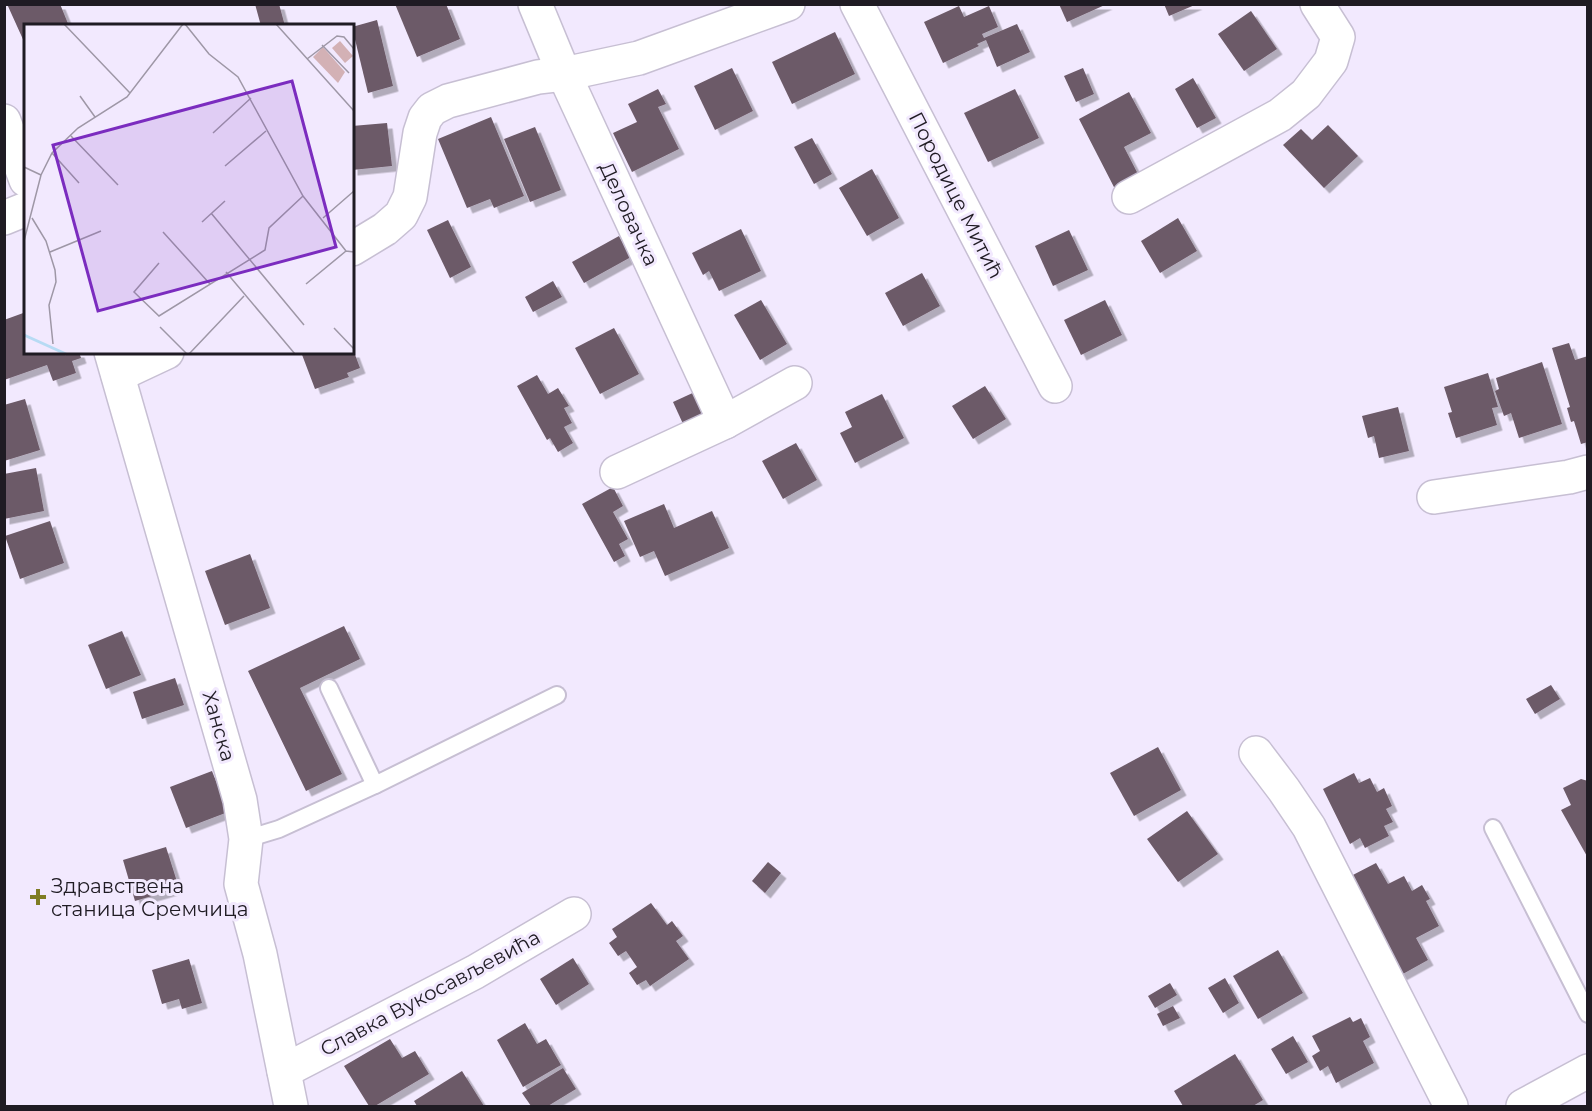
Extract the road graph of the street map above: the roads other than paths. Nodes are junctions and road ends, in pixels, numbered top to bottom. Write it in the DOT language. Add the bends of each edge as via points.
graph roads {
  1 [pos="535,4"];
  2 [pos="788,4"];
  3 [pos="857,4"];
  4 [pos="1317,4"];
  5 [pos="722,16"];
  6 [pos="564,74"];
  7 [pos="4,121"];
  8 [pos="24,175"];
  9 [pos="1129,196"];
  10 [pos="24,210"];
  11 [pos="4,218"];
  12 [pos="354,248"];
  13 [pos="158,354"];
  14 [pos="115,364"];
  15 [pos="795,382"];
  16 [pos="1055,386"];
  17 [pos="725,422"];
  18 [pos="617,472"];
  19 [pos="1587,472"];
  20 [pos="1434,497"];
  21 [pos="329,688"];
  22 [pos="557,695"];
  23 [pos="1256,753"];
  24 [pos="375,785"];
  25 [pos="1493,828"];
  26 [pos="246,839"];
  27 [pos="574,914"];
  28 [pos="1587,1014"];
  29 [pos="284,1071"];
  30 [pos="1587,1071"];
  31 [pos="291,1107"];
  32 [pos="1451,1107"];
  33 [pos="1523,1107"];
  1 -- 6 [label="street, Деловачка"];
  2 -- 5 [label="street"];
  3 -- 16 [label="street, Породице Митић"];
  4 -- 9 [label="street" via="1338,37 1331,61 1306,94 1280,115"];
  5 -- 6 [label="street" via="639,58"];
  6 -- 12 [label="street" via="468,95 432,109 424,118 410,197 401,215"];
  6 -- 17 [label="street, Деловачка"];
  7 -- 8 [label="street"];
  10 -- 11 [label="street"];
  13 -- 14 [label="street"];
  14 -- 26 [label="street, Ханска" via="240,800"];
  15 -- 17 [label="street"];
  17 -- 18 [label="street"];
  19 -- 20 [label="street"];
  21 -- 24 [label="lane"];
  22 -- 24 [label="lane"];
  23 -- 32 [label="street" via="1309,827"];
  24 -- 26 [label="lane" via="279,829"];
  25 -- 28 [label="lane"];
  26 -- 29 [label="street, Ханска" via="241,884"];
  27 -- 29 [label="street, Славка Вукосављевића" via="475,972"];
  29 -- 31 [label="street, Ханска"];
  30 -- 33 [label="street"];
}
